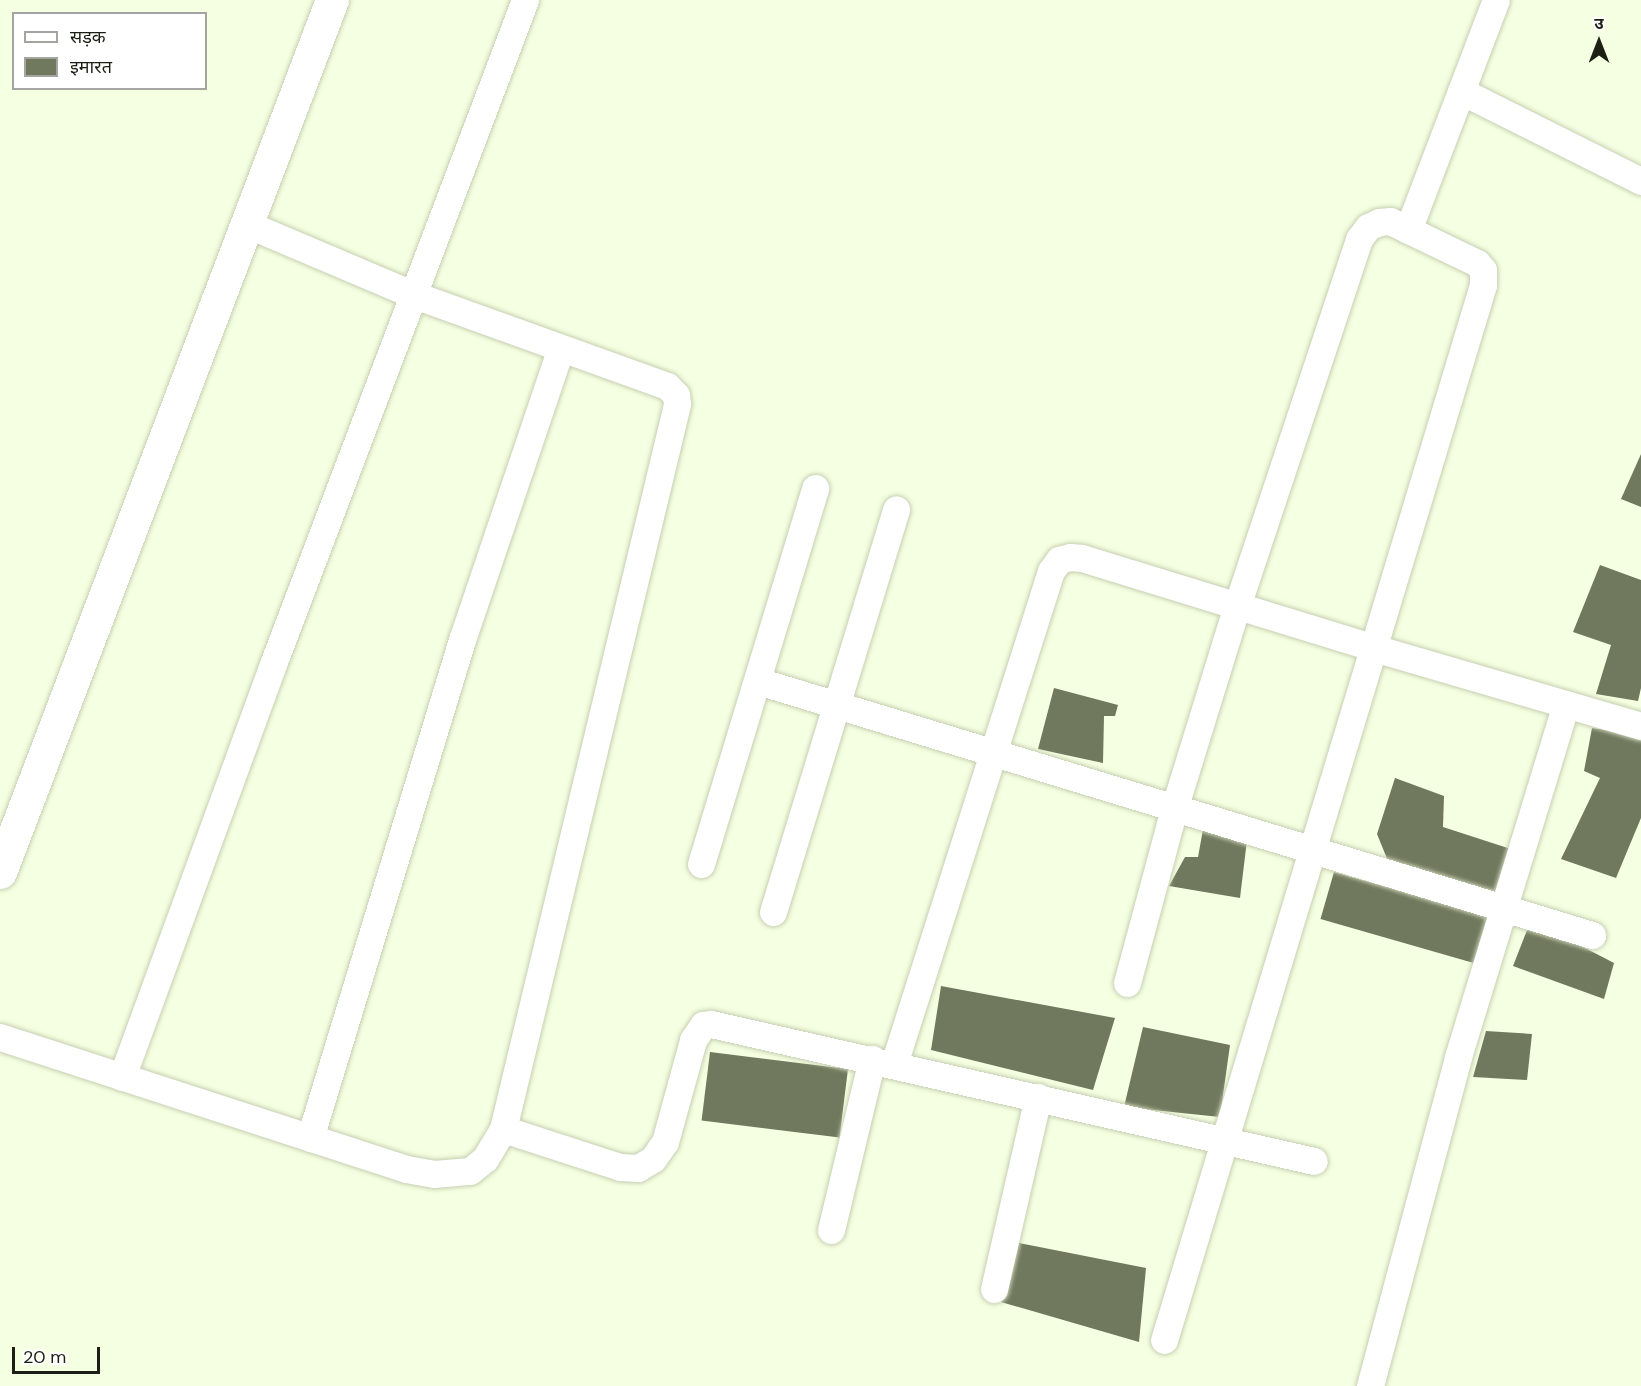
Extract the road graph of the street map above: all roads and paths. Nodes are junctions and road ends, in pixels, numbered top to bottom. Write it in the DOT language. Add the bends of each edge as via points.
graph roads {
  1 [pos="332,0"];
  2 [pos="525,0"];
  3 [pos="1496,0"];
  4 [pos="1461,91"];
  5 [pos="1641,182"];
  6 [pos="247,224"];
  7 [pos="1408,230"];
  8 [pos="414,295"];
  9 [pos="561,348"];
  10 [pos="815,488"];
  11 [pos="896,509"];
  12 [pos="1236,606"];
  13 [pos="1374,648"];
  14 [pos="758,681"];
  15 [pos="1566,704"];
  16 [pos="837,706"];
  17 [pos="1641,726"];
  18 [pos="993,755"];
  19 [pos="1174,809"];
  20 [pos="1313,851"];
  21 [pos="702,864"];
  22 [pos="0,872"];
  23 [pos="1504,909"];
  24 [pos="773,912"];
  25 [pos="1592,935"];
  26 [pos="1127,983"];
  27 [pos="0,1037"];
  28 [pos="883,1062"];
  29 [pos="122,1077"];
  30 [pos="1038,1097"];
  31 [pos="503,1129"];
  32 [pos="310,1138"];
  33 [pos="1224,1140"];
  34 [pos="1314,1161"];
  35 [pos="831,1230"];
  36 [pos="994,1289"];
  37 [pos="1164,1340"];
  38 [pos="1370,1386"];
  1 -- 6 [label="street"];
  2 -- 8 [label="street"];
  3 -- 4 [label="street"];
  4 -- 5 [label="street"];
  4 -- 7 [label="street"];
  6 -- 8 [label="street"];
  6 -- 22 [label="street"];
  7 -- 12 [label="street" via="1390,221 1379,222 1368,227 1359,239"];
  7 -- 13 [label="street" via="1477,263 1484,275"];
  8 -- 9 [label="street"];
  8 -- 29 [label="street"];
  9 -- 31 [label="street" via="674,389 676,404"];
  9 -- 32 [label="street" via="462,640"];
  10 -- 14 [label="street"];
  11 -- 16 [label="street"];
  12 -- 13 [label="street"];
  12 -- 18 [label="street" via="1082,558 1059,560 1051,571"];
  12 -- 19 [label="street"];
  13 -- 15 [label="street"];
  13 -- 20 [label="street"];
  14 -- 16 [label="street"];
  14 -- 21 [label="street"];
  15 -- 17 [label="street"];
  15 -- 23 [label="street"];
  16 -- 18 [label="street"];
  16 -- 24 [label="street"];
  18 -- 19 [label="street"];
  18 -- 28 [label="street"];
  19 -- 20 [label="street"];
  19 -- 26 [label="street"];
  20 -- 23 [label="street"];
  20 -- 33 [label="street"];
  23 -- 25 [label="street"];
  23 -- 38 [label="street" via="1458,1057"];
  27 -- 29 [label="street"];
  28 -- 30 [label="street"];
  28 -- 31 [label="street" via="722,1025 703,1025 693,1040 665,1142 653,1159 638,1168 620,1167"];
  28 -- 35 [label="street"];
  29 -- 32 [label="street"];
  30 -- 33 [label="street"];
  30 -- 36 [label="street"];
  31 -- 32 [label="street" via="485,1159 470,1171 434,1174 405,1169"];
  33 -- 34 [label="street"];
  33 -- 37 [label="street"];
}
